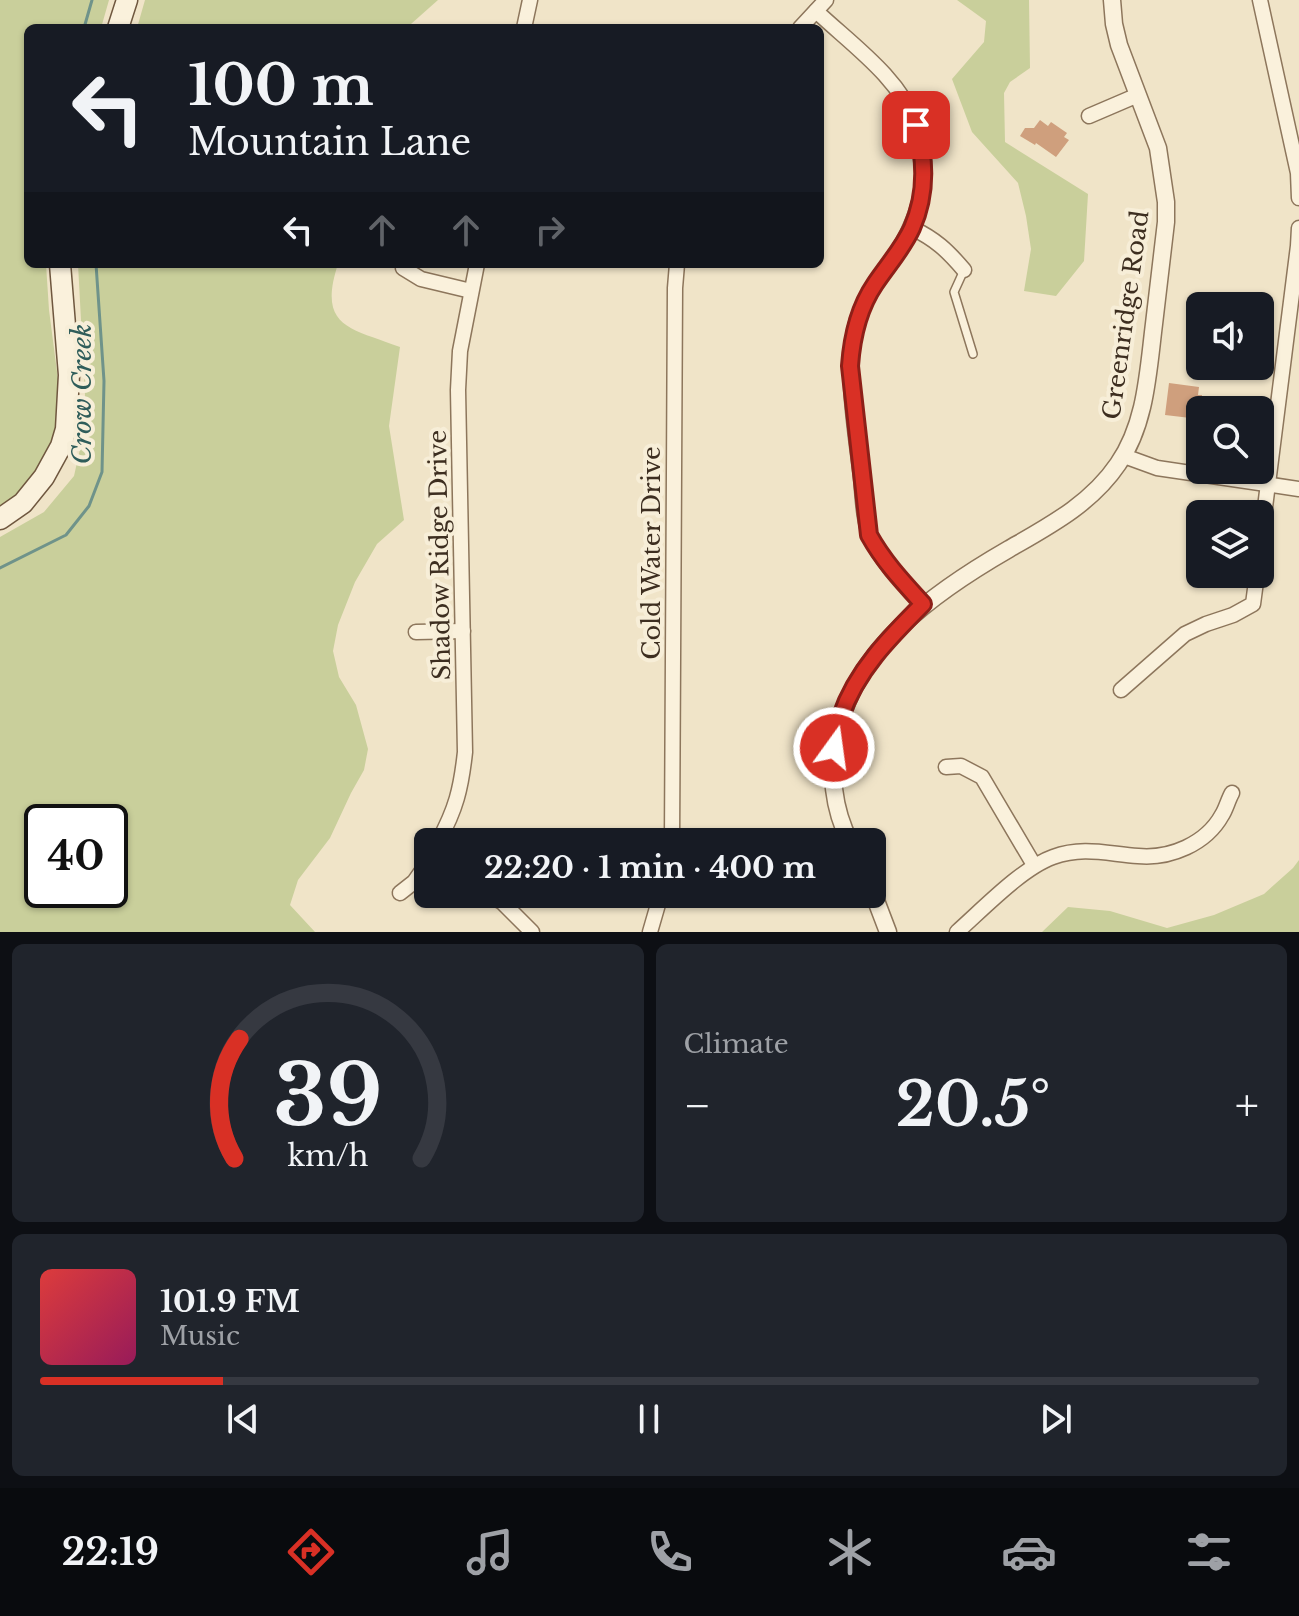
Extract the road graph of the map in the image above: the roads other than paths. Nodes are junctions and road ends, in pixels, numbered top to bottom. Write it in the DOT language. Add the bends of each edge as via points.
graph roads {
  1 [pos="127,0"];
  2 [pos="530,0"];
  3 [pos="1112,0"];
  4 [pos="1260,0"];
  5 [pos="821,6"];
  6 [pos="119,24"];
  7 [pos="525,24"];
  8 [pos="804,24"];
  9 [pos="1299,90"];
  10 [pos="1282,93"];
  11 [pos="1138,95"];
  12 [pos="1089,116"];
  13 [pos="1299,198"];
  14 [pos="912,228"];
  15 [pos="1299,228"];
  16 [pos="60,268"];
  17 [pos="403,268"];
  18 [pos="476,268"];
  19 [pos="677,268"];
  20 [pos="964,270"];
  21 [pos="471,291"];
  22 [pos="973,354"];
  23 [pos="1124,456"];
  24 [pos="1269,485"];
  25 [pos="1299,489"];
  26 [pos="1267,500"];
  27 [pos="0,519"];
  28 [pos="1255,588"];
  29 [pos="923,604"];
  30 [pos="463,631"];
  31 [pos="416,632"];
  32 [pos="1121,690"];
  33 [pos="946,767"];
  34 [pos="1232,793"];
  35 [pos="445,828"];
  36 [pos="672,828"];
  37 [pos="844,828"];
  38 [pos="1034,865"];
  39 [pos="414,882"];
  40 [pos="400,893"];
  41 [pos="508,908"];
  42 [pos="657,908"];
  43 [pos="879,908"];
  44 [pos="532,932"];
  45 [pos="650,932"];
  46 [pos="888,932"];
  47 [pos="957,932"];
  1 -- 6 [label="main road"];
  2 -- 7 [label="street"];
  3 -- 11 [label="street, Greenridge Road" via="1119,45"];
  4 -- 10 [label="street"];
  5 -- 8 [label="street"];
  5 -- 14 [label="street" via="910,109 925,173"];
  9 -- 10 [label="street"];
  10 -- 13 [label="street"];
  11 -- 12 [label="street"];
  11 -- 23 [label="street, Greenridge Road" via="1158,148 1166,222 1142,412"];
  14 -- 20 [label="street" via="947,249"];
  14 -- 29 [label="street" via="861,311 850,366 869,535"];
  15 -- 24 [label="street"];
  16 -- 27 [label="main road" via="69,375 66,429 44,477 23,503"];
  17 -- 21 [label="street" via="421,279"];
  18 -- 21 [label="street, Shadow Ridge Drive"];
  19 -- 36 [label="street, Cold Water Drive"];
  20 -- 22 [label="lane" via="954,292"];
  21 -- 30 [label="street, Shadow Ridge Drive" via="458,390"];
  23 -- 24 [label="street" via="1157,468"];
  23 -- 29 [label="street, Greenridge Road" via="1081,505"];
  24 -- 25 [label="street"];
  24 -- 26 [label="street"];
  28 -- 32 [label="street" via="1253,604 1185,634"];
  29 -- 37 [label="street, Greenridge Road" via="867,666 840,718 833,773"];
  30 -- 31 [label="street"];
  30 -- 35 [label="street, Shadow Ridge Drive" via="465,752 461,785"];
  33 -- 38 [label="street" via="961,766 982,777"];
  34 -- 38 [label="street" via="1221,817 1183,849 1149,857 1073,851"];
  38 -- 47 [label="street"];
  39 -- 40 [label="street"];
  41 -- 44 [label="street"];
  42 -- 45 [label="street"];
  43 -- 46 [label="street"];
}
